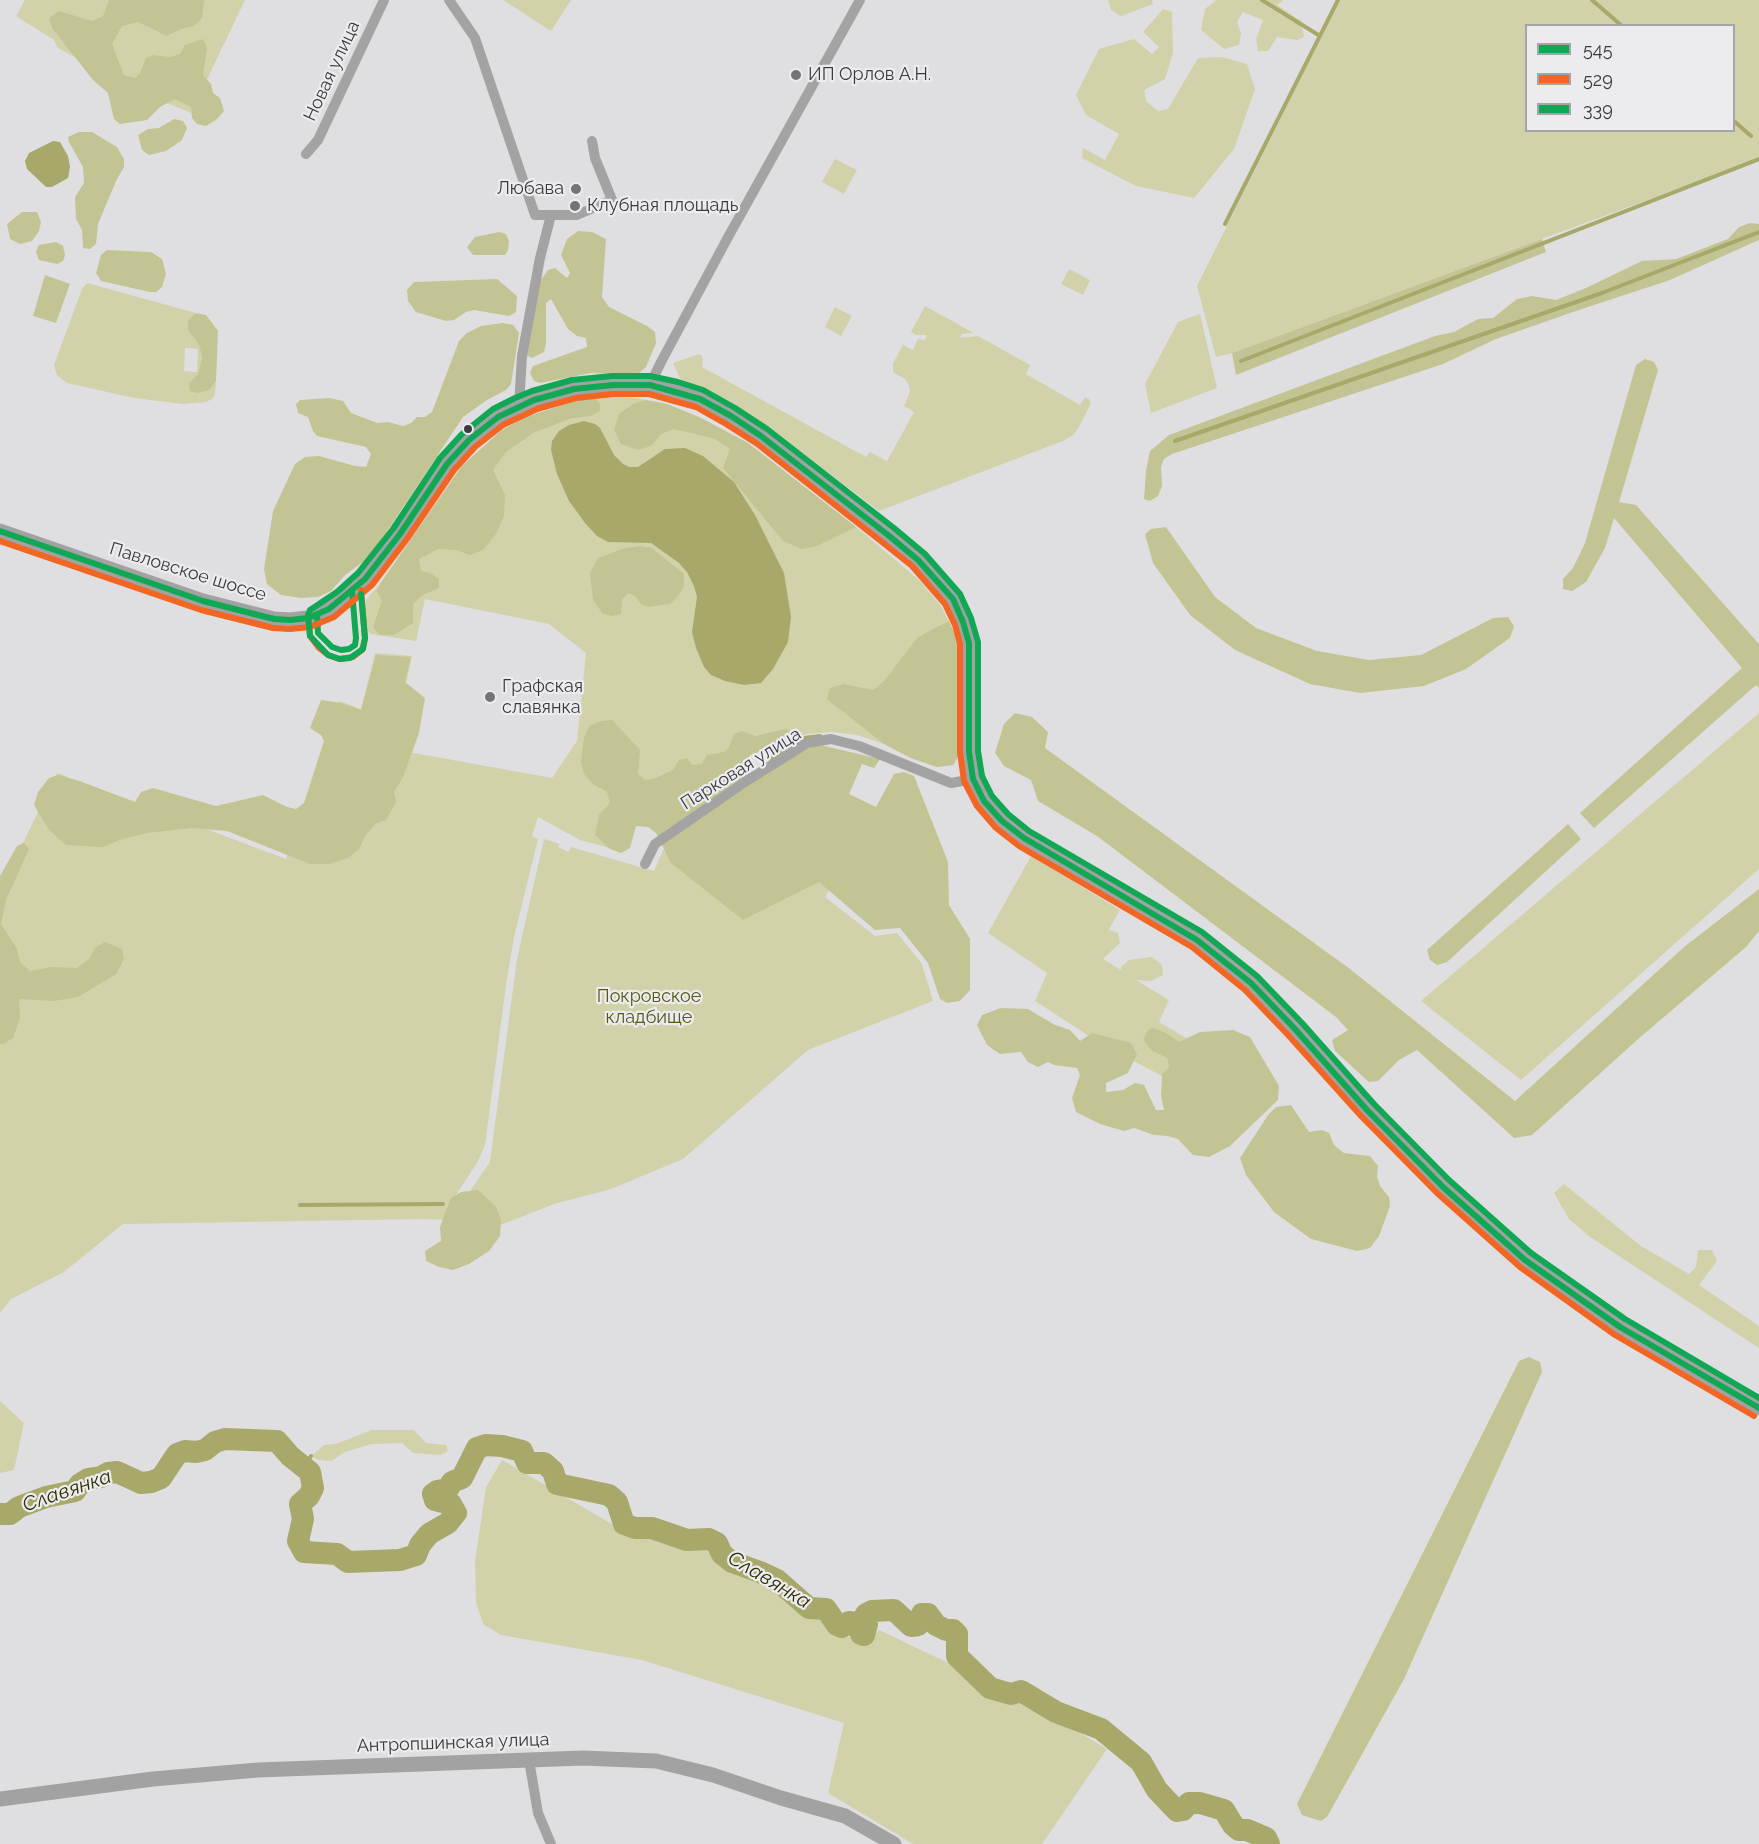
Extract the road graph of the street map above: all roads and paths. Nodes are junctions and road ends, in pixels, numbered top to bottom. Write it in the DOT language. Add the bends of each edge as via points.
graph roads {
  1 [pos="384,0"];
  2 [pos="449,0"];
  3 [pos="860,0"];
  4 [pos="592,141"];
  5 [pos="306,154"];
  6 [pos="551,214"];
  7 [pos="650,385"];
  8 [pos="519,406"];
  9 [pos="0,531"];
  10 [pos="973,779"];
  11 [pos="645,864"];
  12 [pos="1759,1408"];
  13 [pos="529,1760"];
  14 [pos="0,1799"];
  15 [pos="551,1844"];
  16 [pos="894,1844"];
  1 -- 5 [label="street, Новая улица" via="318,140"];
  2 -- 6 [label="street" via="474,38 535,214"];
  3 -- 7 [label="street"];
  4 -- 6 [label="street" via="612,200 577,215"];
  6 -- 8 [label="street" via="522,356"];
  7 -- 8 [label="main road, Павловское шоссе" via="574,389"];
  7 -- 10 [label="main road, Павловское шоссе" via="700,399 761,436 918,560 953,599 969,643 969,752"];
  8 -- 9 [label="main road, Павловское шоссе" via="469,440 447,464 365,579 329,609 308,618 274,619 203,601"];
  10 -- 11 [label="street, Парковая улица" via="951,783 859,746 831,739 807,742 655,844"];
  10 -- 12 [label="main road" via="984,801 1024,838 1197,940 1251,983 1420,1164 1525,1260 1620,1328"];
  13 -- 14 [label="main road, Антропшинская улица" via="258,1770"];
  13 -- 15 [label="street" via="538,1813"];
  13 -- 16 [label="main road, Антропшинская улица" via="656,1761 845,1816"];
}
